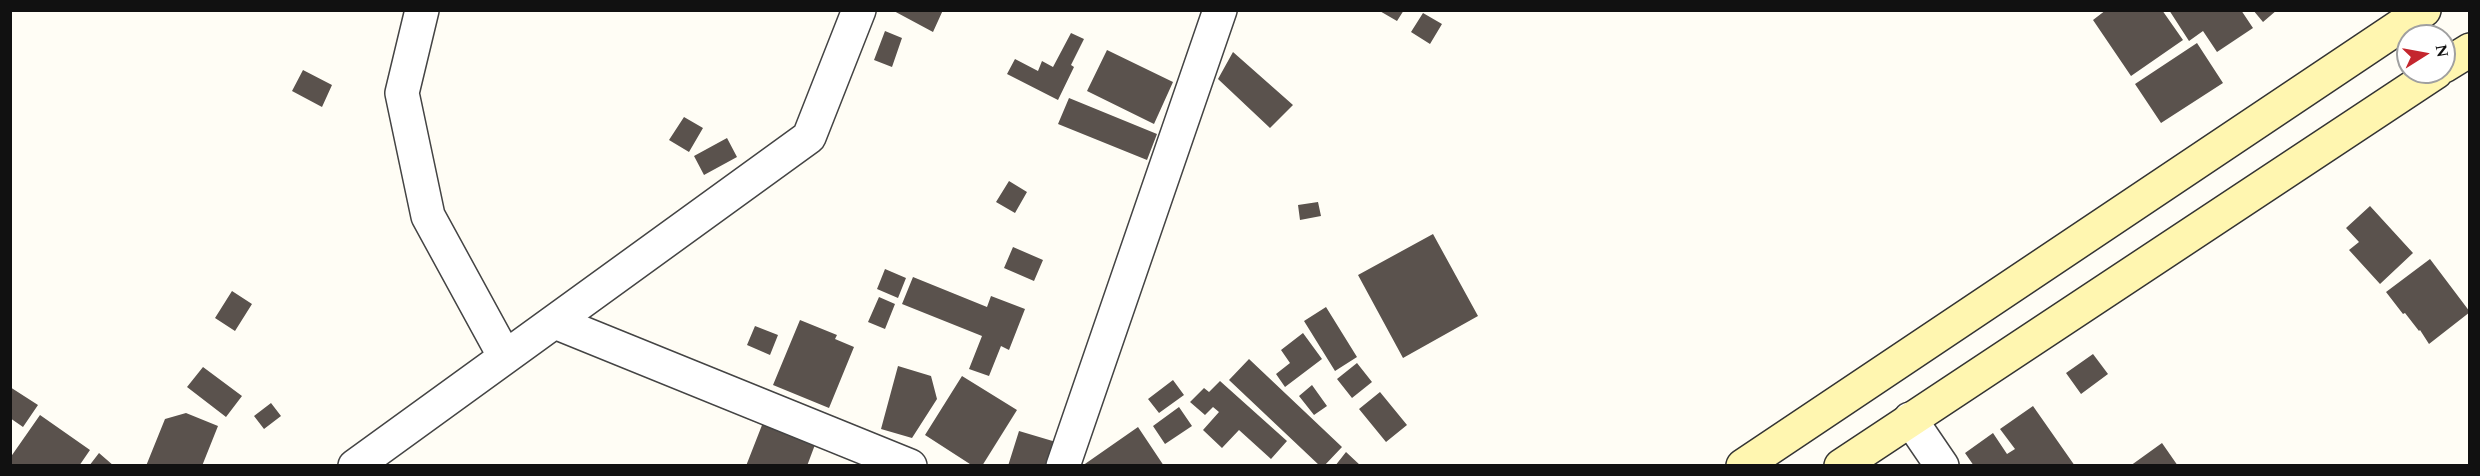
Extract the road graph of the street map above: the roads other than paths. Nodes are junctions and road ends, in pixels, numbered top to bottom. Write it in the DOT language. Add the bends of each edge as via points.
graph roads {
  1 [pos="422,10"];
  2 [pos="859,10"];
  3 [pos="1220,10"];
  4 [pos="2424,10"];
  5 [pos="2469,50"];
  6 [pos="2456,58"];
  7 [pos="2418,84"];
  8 [pos="555,322"];
  9 [pos="505,357"];
  10 [pos="1910,419"];
  11 [pos="355,465"];
  12 [pos="910,465"];
  13 [pos="1064,465"];
  14 [pos="1743,465"];
  15 [pos="1841,465"];
  16 [pos="1942,465"];
  1 -- 9 [label="street" via="402,93 428,216"];
  2 -- 8 [label="street" via="808,137"];
  3 -- 13 [label="street"];
  4 -- 14 [label="street"];
  5 -- 6 [label="street"];
  7 -- 10 [label="street"];
  8 -- 9 [label="street"];
  8 -- 12 [label="street"];
  9 -- 11 [label="street"];
  10 -- 15 [label="street"];
  10 -- 16 [label="street"];
}
